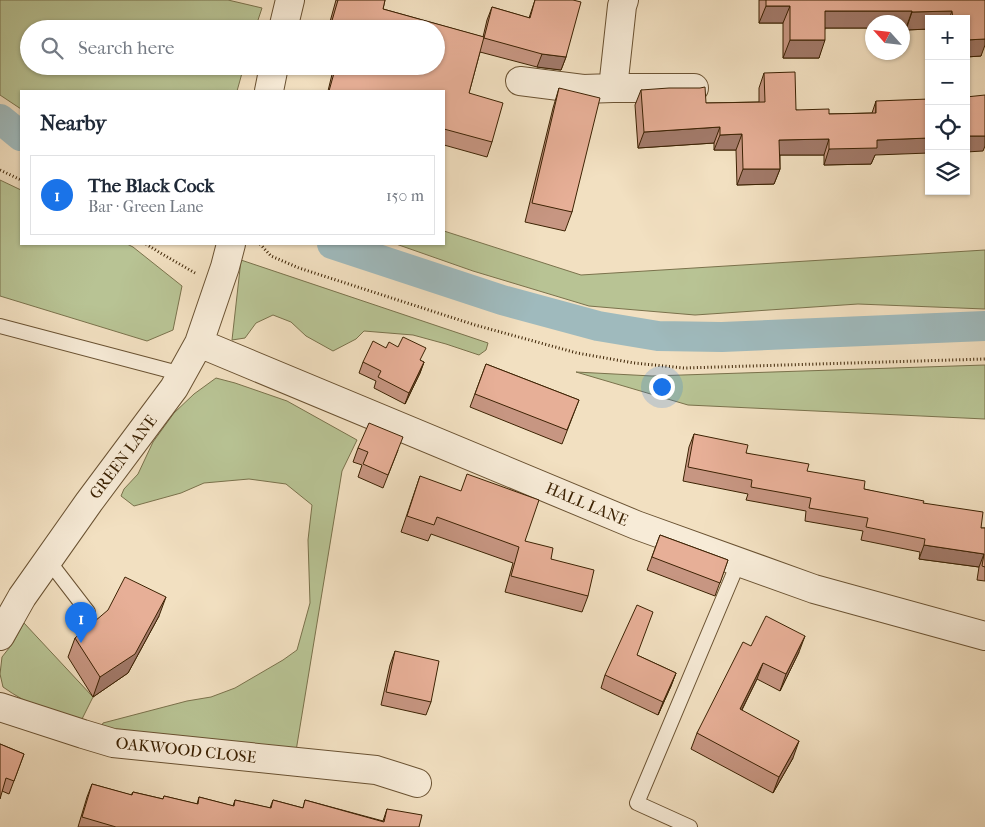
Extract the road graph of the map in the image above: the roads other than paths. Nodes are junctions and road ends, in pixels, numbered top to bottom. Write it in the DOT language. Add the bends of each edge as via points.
graph roads {
  1 [pos="290,0"];
  2 [pos="624,0"];
  3 [pos="285,20"];
  4 [pos="272,75"];
  5 [pos="520,81"];
  6 [pos="613,88"];
  7 [pos="694,88"];
  8 [pos="269,90"];
  9 [pos="228,255"];
  10 [pos="0,326"];
  11 [pos="200,343"];
  12 [pos="182,374"];
  13 [pos="48,560"];
  14 [pos="739,561"];
  15 [pos="88,612"];
  16 [pos="0,636"];
  17 [pos="985,636"];
  18 [pos="0,707"];
  19 [pos="417,783"];
  20 [pos="690,827"];
  1 -- 3 [label="street"];
  2 -- 6 [label="street"];
  4 -- 8 [label="street"];
  5 -- 6 [label="street" via="583,89"];
  6 -- 7 [label="street"];
  9 -- 11 [label="street, GREEN LANE"];
  10 -- 12 [label="lane"];
  11 -- 12 [label="street, GREEN LANE"];
  11 -- 14 [label="street, HALL LANE" via="636,525"];
  12 -- 13 [label="street, GREEN LANE"];
  13 -- 15 [label="lane"];
  13 -- 16 [label="street, GREEN LANE"];
  14 -- 17 [label="street, HALL LANE" via="814,589"];
  14 -- 20 [label="lane" via="638,803"];
  18 -- 19 [label="street, OAKWOOD CLOSE" via="112,743 377,760"];
}
